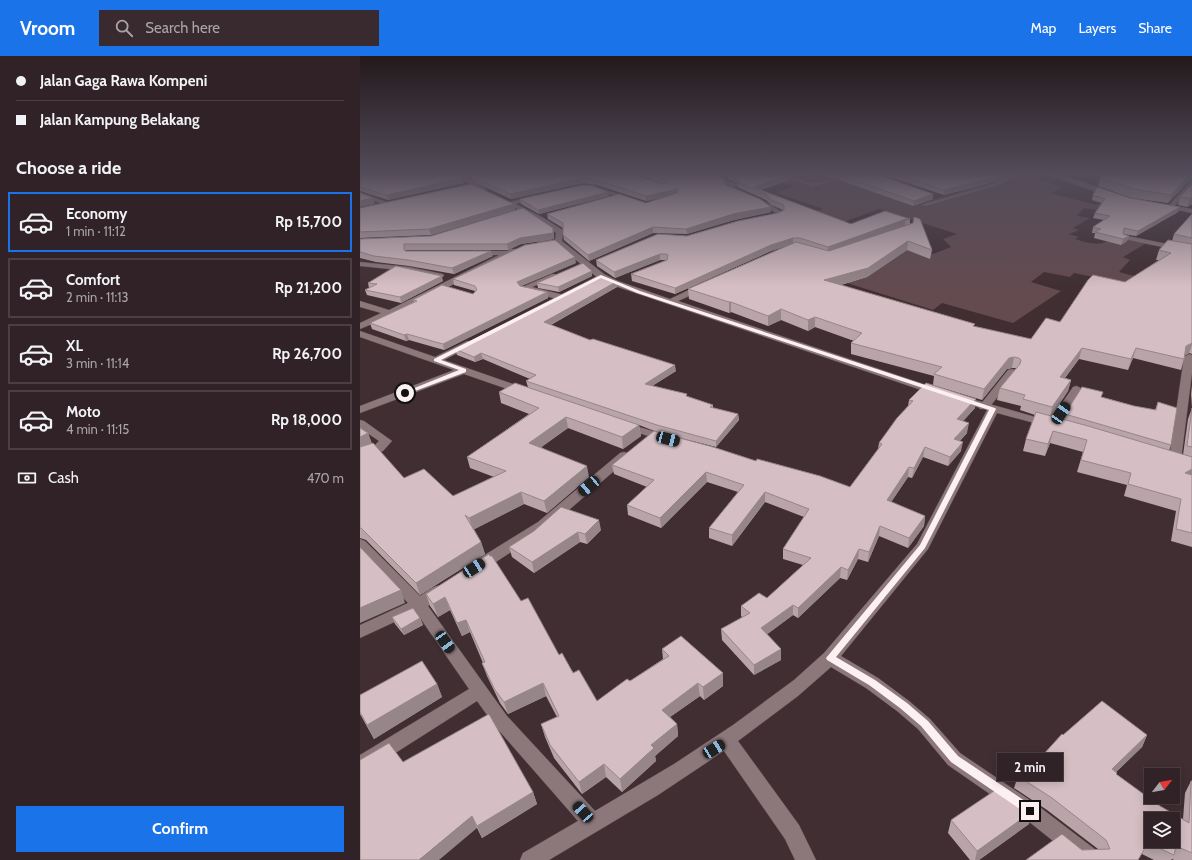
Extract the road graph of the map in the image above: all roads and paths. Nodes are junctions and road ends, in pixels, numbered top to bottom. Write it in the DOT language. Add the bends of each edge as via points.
graph roads {
  1 [pos="519,212"];
  2 [pos="529,212"];
  3 [pos="778,212"];
  4 [pos="510,214"];
  5 [pos="763,219"];
  6 [pos="1126,237"];
  7 [pos="558,242"];
  8 [pos="1192,251"];
  9 [pos="464,253"];
  10 [pos="510,253"];
  11 [pos="360,264"];
  12 [pos="558,274"];
  13 [pos="630,278"];
  14 [pos="455,279"];
  15 [pos="712,282"];
  16 [pos="615,283"];
  17 [pos="444,286"];
  18 [pos="458,290"];
  19 [pos="670,302"];
  20 [pos="360,304"];
  21 [pos="547,304"];
  22 [pos="391,313"];
  23 [pos="360,326"];
  24 [pos="360,334"];
  25 [pos="478,339"];
  26 [pos="1189,357"];
  27 [pos="436,360"];
  28 [pos="464,370"];
  29 [pos="1012,372"];
  30 [pos="1077,389"];
  31 [pos="530,394"];
  32 [pos="988,408"];
  33 [pos="360,410"];
  34 [pos="360,423"];
  35 [pos="617,423"];
  36 [pos="653,435"];
  37 [pos="675,441"];
  38 [pos="360,455"];
  39 [pos="1186,464"];
  40 [pos="360,544"];
  41 [pos="468,573"];
  42 [pos="455,581"];
  43 [pos="419,605"];
  44 [pos="360,632"];
  45 [pos="830,658"];
  46 [pos="480,691"];
  47 [pos="727,741"];
  48 [pos="360,764"];
  49 [pos="593,823"];
  50 [pos="530,860"];
  51 [pos="806,860"];
  52 [pos="1093,860"];
  1 -- 4 [label="street"];
  2 -- 7 [label="street" via="544,217 560,232"];
  3 -- 5 [label="street" via="781,213"];
  6 -- 8 [label="street"];
  7 -- 10 [label="street" via="528,246"];
  7 -- 16 [label="street" via="587,264 598,278"];
  9 -- 10 [label="street"];
  10 -- 14 [label="street"];
  11 -- 14 [label="street" via="409,269"];
  12 -- 21 [label="street" via="524,288 564,295"];
  13 -- 16 [label="street"];
  14 -- 17 [label="street"];
  15 -- 19 [label="street"];
  16 -- 19 [label="street"];
  17 -- 18 [label="street"];
  17 -- 22 [label="street"];
  19 -- 32 [label="street"];
  20 -- 22 [label="street"];
  22 -- 23 [label="street"];
  24 -- 27 [label="street"];
  25 -- 27 [label="street"];
  26 -- 39 [label="street" via="1171,459"];
  27 -- 28 [label="street"];
  28 -- 31 [label="street"];
  28 -- 33 [label="street"];
  29 -- 32 [label="street"];
  30 -- 32 [label="street" via="1057,426"];
  32 -- 45 [label="street" via="923,546"];
  34 -- 38 [label="street" via="386,441 379,448"];
  35 -- 36 [label="street"];
  36 -- 37 [label="street"];
  36 -- 41 [label="street" via="543,525"];
  40 -- 43 [label="street"];
  42 -- 43 [label="street"];
  43 -- 44 [label="street"];
  43 -- 46 [label="street"];
  45 -- 47 [label="street" via="815,674"];
  45 -- 52 [label="street" via="872,683 903,706 924,724 954,759 1030,811"];
  46 -- 48 [label="street"];
  46 -- 49 [label="street" via="501,721"];
  47 -- 49 [label="street"];
  47 -- 51 [label="street" via="792,832"];
  49 -- 50 [label="street"];
}
